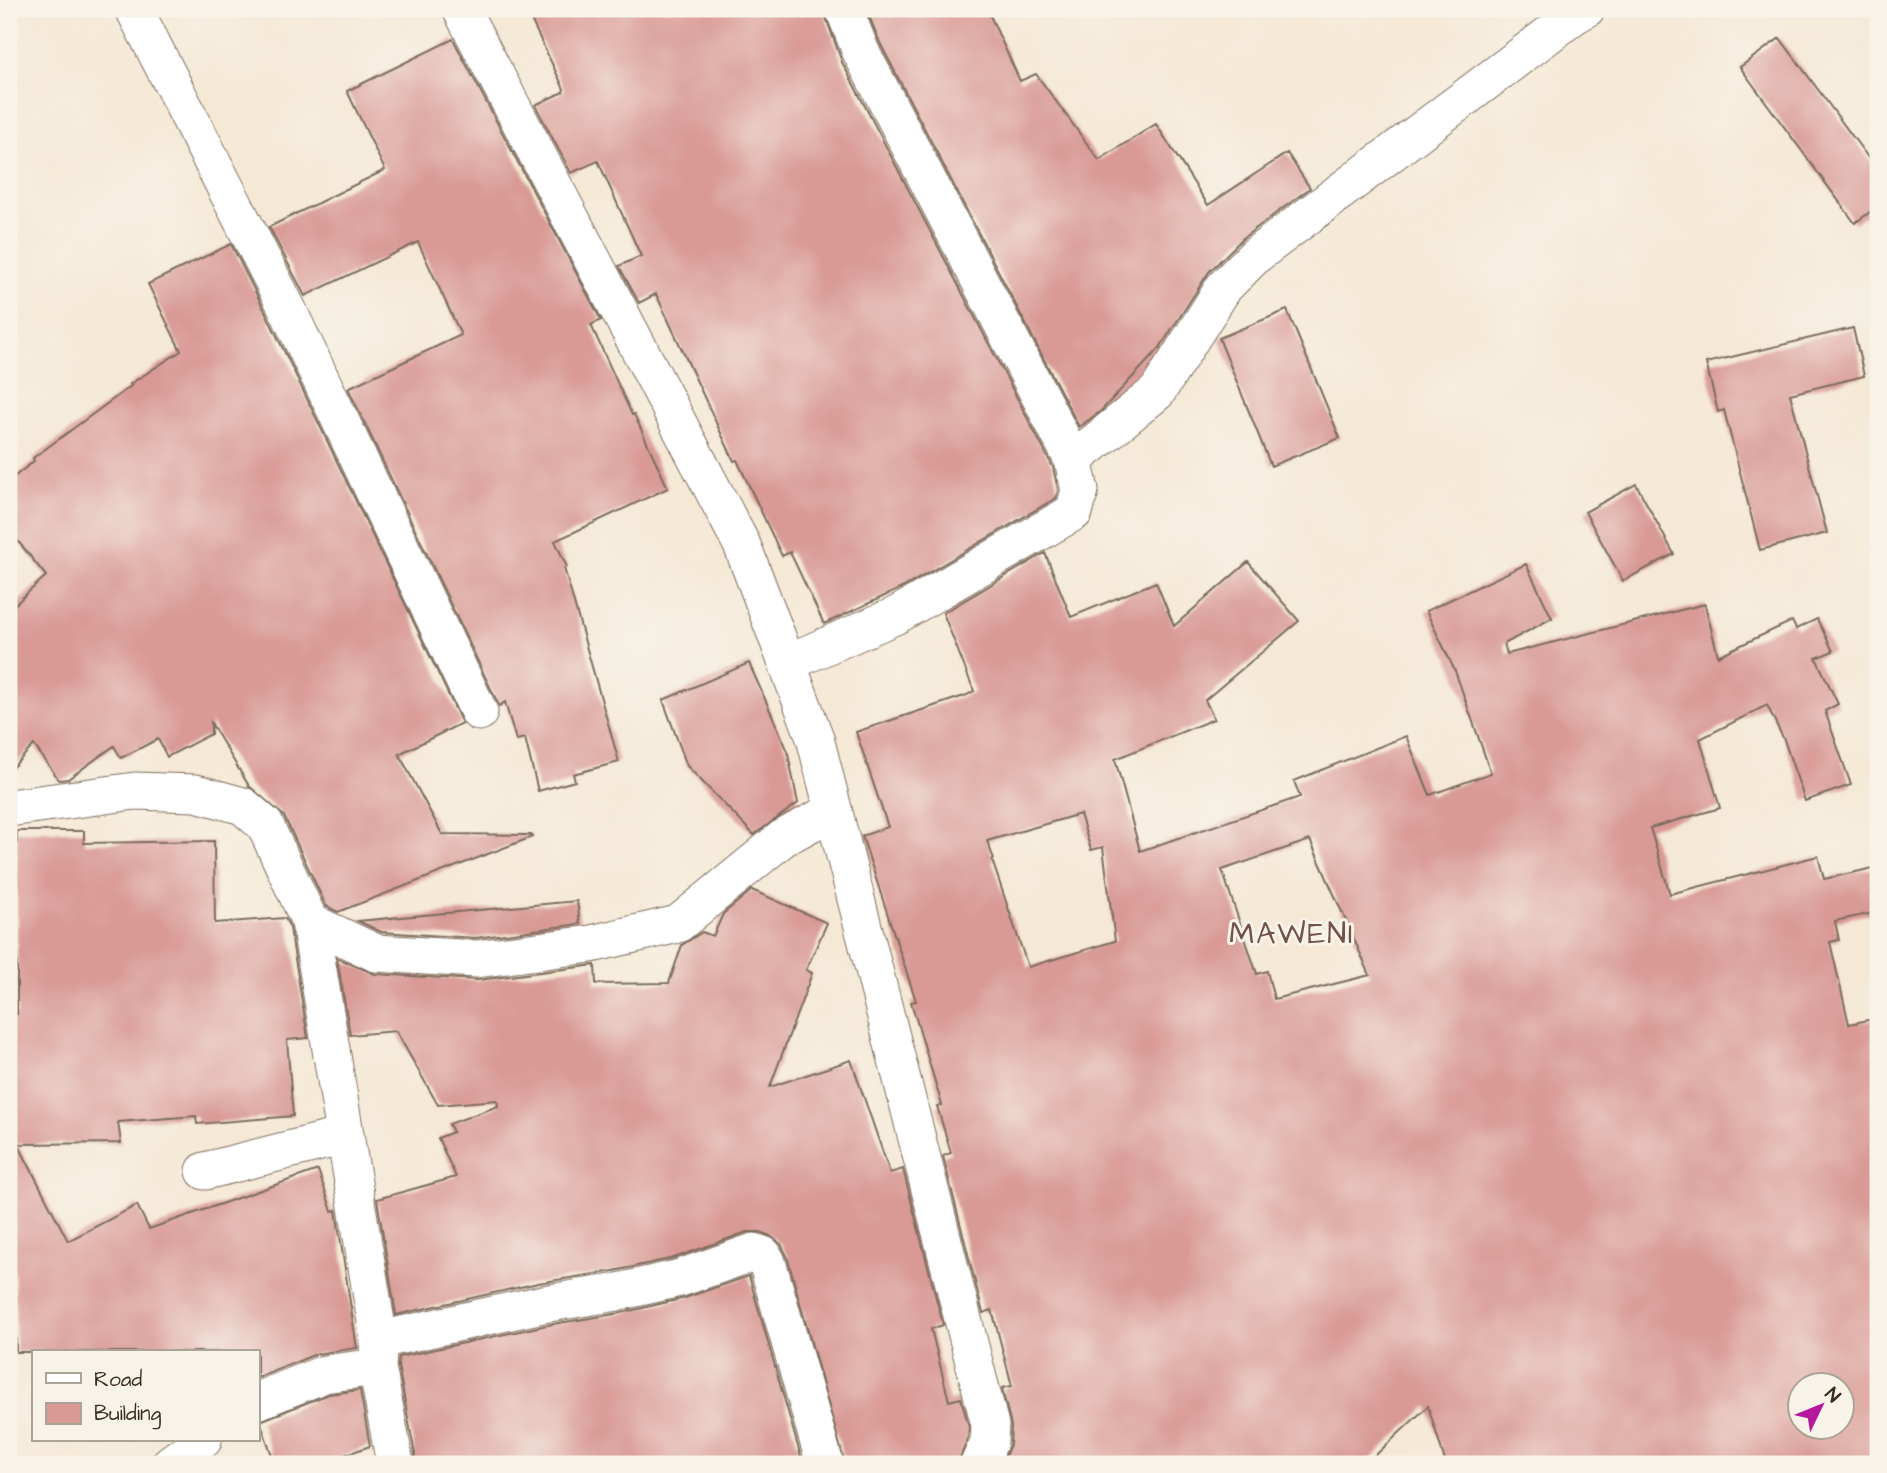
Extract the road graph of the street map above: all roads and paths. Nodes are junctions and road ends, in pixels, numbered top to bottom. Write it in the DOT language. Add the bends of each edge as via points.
graph roads {
  1 [pos="134,9"];
  2 [pos="461,9"];
  3 [pos="844,9"];
  4 [pos="1586,9"];
  5 [pos="1073,460"];
  6 [pos="787,663"];
  7 [pos="479,712"];
  8 [pos="9,808"];
  9 [pos="833,811"];
  10 [pos="310,922"];
  11 [pos="344,1136"];
  12 [pos="205,1171"];
  13 [pos="378,1354"];
  14 [pos="259,1400"];
  15 [pos="200,1442"];
  16 [pos="394,1458"];
  17 [pos="170,1464"];
  18 [pos="825,1464"];
  19 [pos="979,1464"];
  1 -- 7 [label="street" via="285,304"];
  2 -- 6 [label="street" via="742,545"];
  3 -- 5 [label="street" via="861,52"];
  4 -- 5 [label="street" via="1255,255 1224,287 1157,392"];
  5 -- 6 [label="street" via="1080,490 1074,512 897,615"];
  6 -- 9 [label="street" via="815,738"];
  8 -- 10 [label="street" via="135,791 197,793 243,806 265,825"];
  9 -- 10 [label="street" via="783,838 678,924 591,944 476,959 376,953"];
  9 -- 19 [label="street" via="990,1424 989,1442"];
  10 -- 11 [label="street"];
  11 -- 12 [label="street"];
  11 -- 13 [label="street"];
  13 -- 14 [label="street"];
  13 -- 16 [label="street"];
  13 -- 18 [label="street" via="543,1304 680,1278 754,1252 767,1262"];
  15 -- 17 [label="street"];
}
